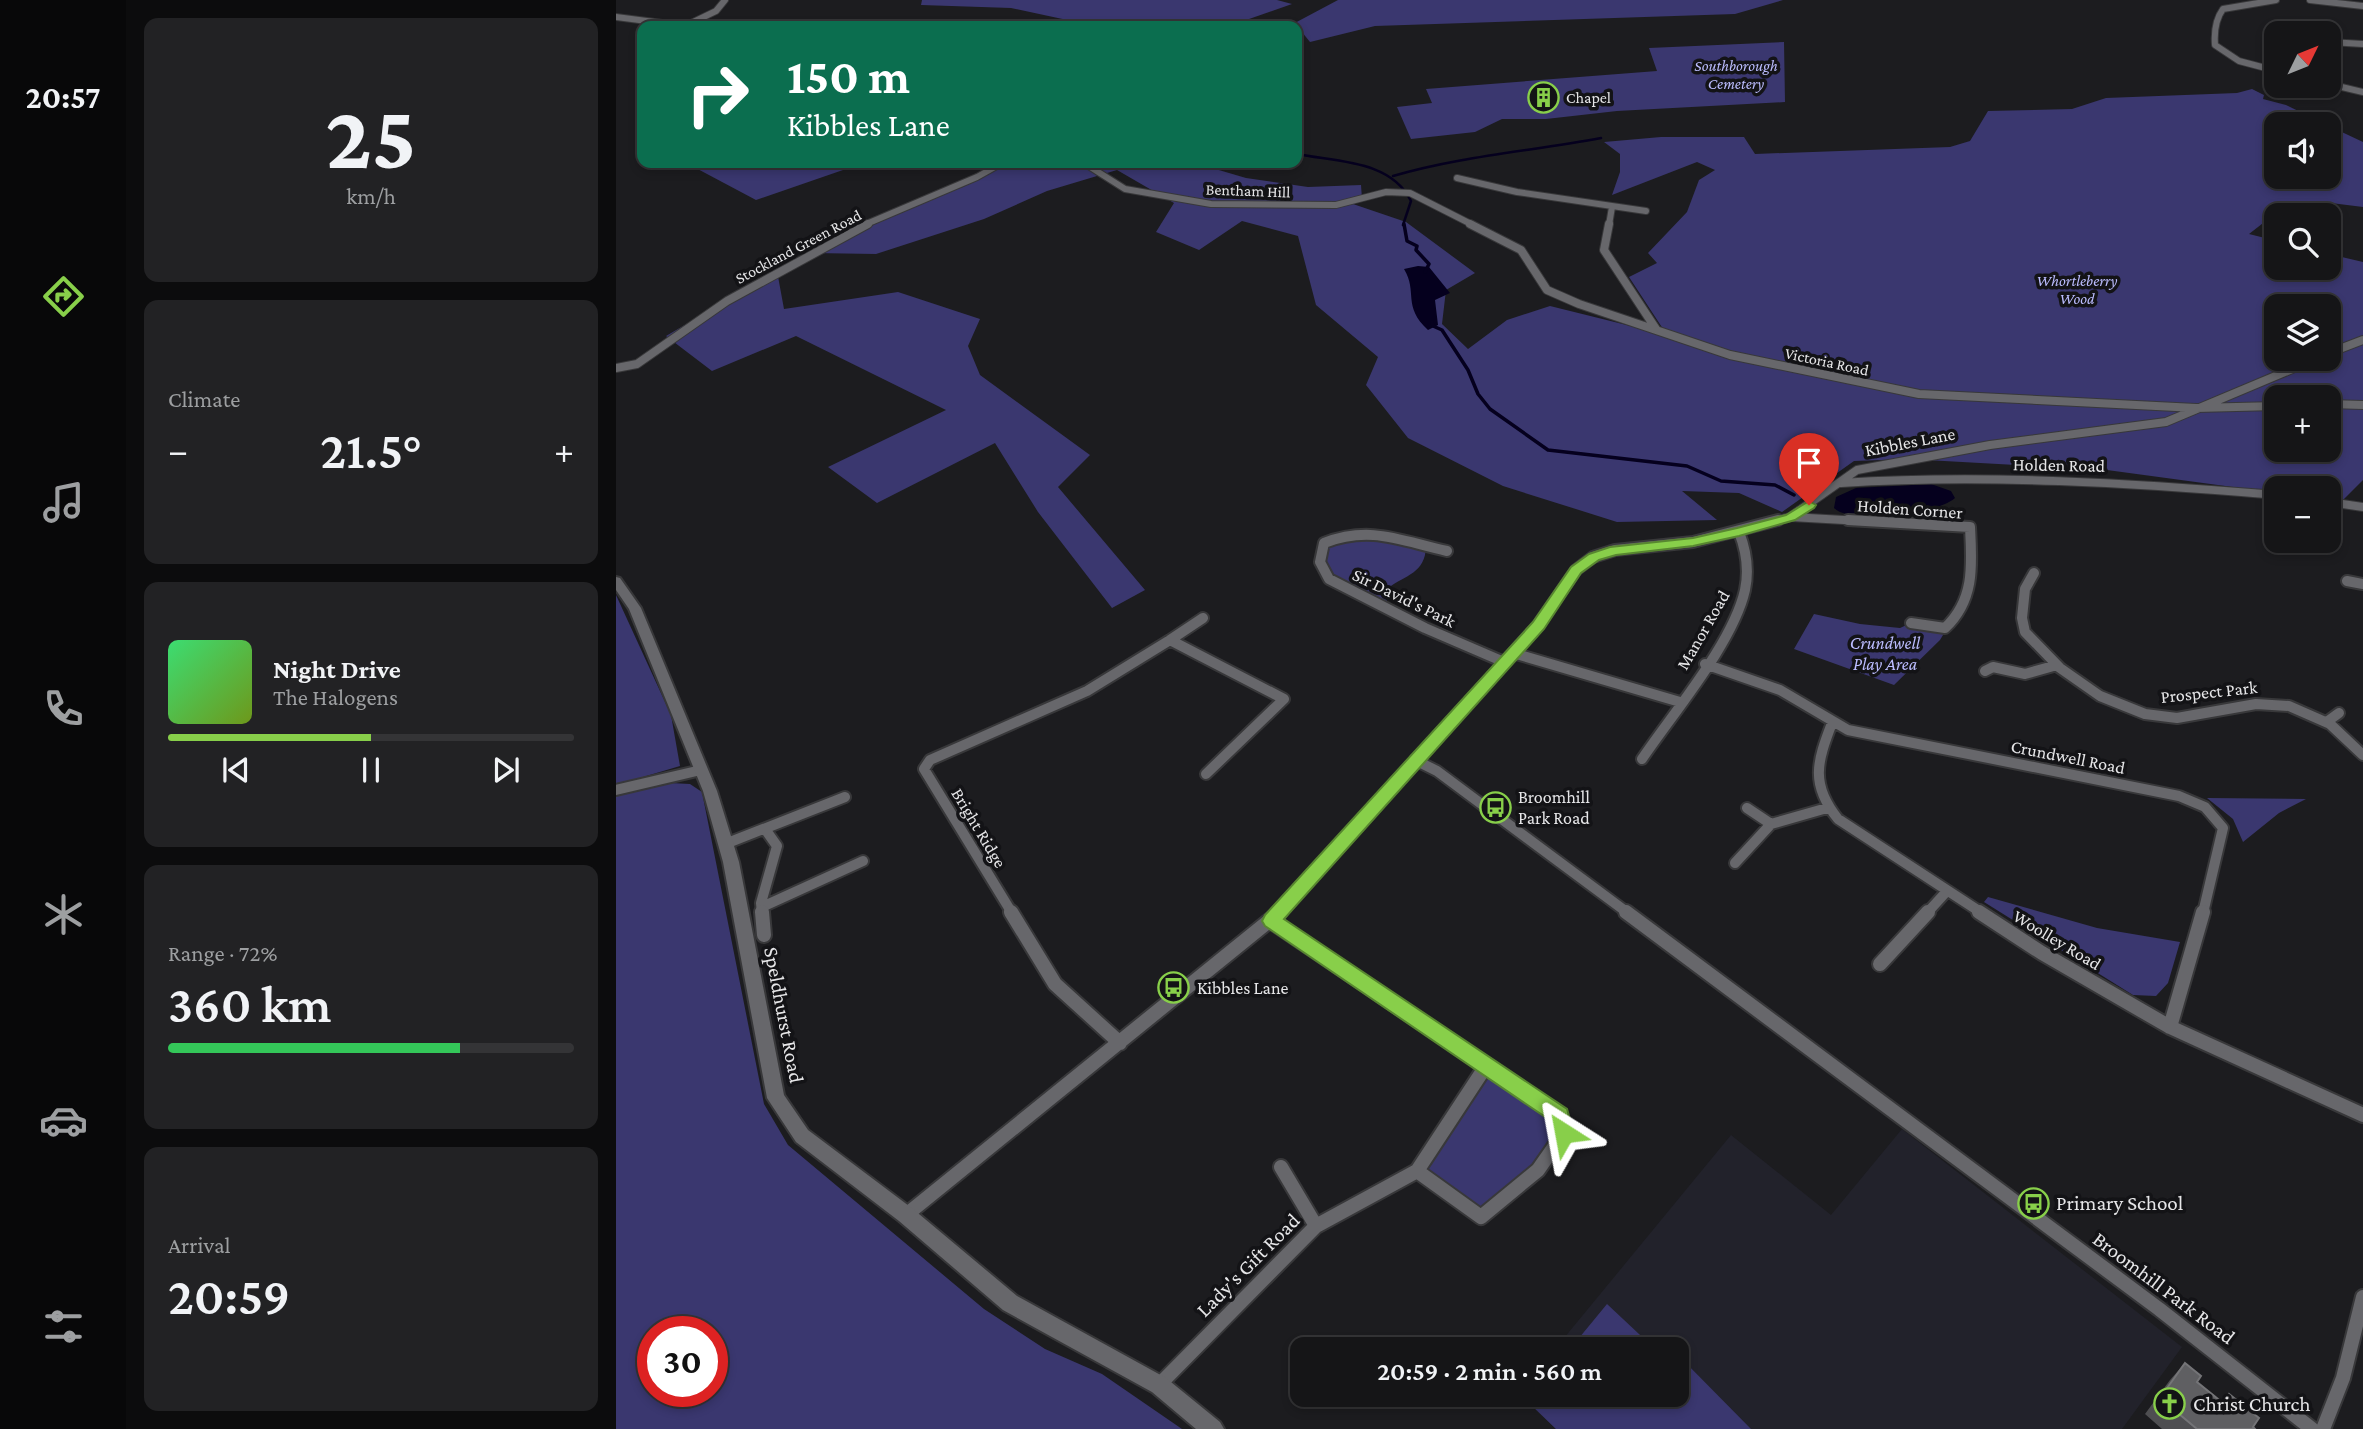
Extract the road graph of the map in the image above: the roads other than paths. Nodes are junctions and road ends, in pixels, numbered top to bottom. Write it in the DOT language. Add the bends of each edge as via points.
graph roads {
  1 [pos="725,0"];
  2 [pos="2276,0"];
  3 [pos="2310,0"];
  4 [pos="2363,6"];
  5 [pos="616,18"];
  6 [pos="642,21"];
  7 [pos="695,21"];
  8 [pos="2342,43"];
  9 [pos="2363,44"];
  10 [pos="2264,67"];
  11 [pos="2342,87"];
  12 [pos="2363,92"];
  13 [pos="993,168"];
  14 [pos="1092,168"];
  15 [pos="1457,178"];
  16 [pos="1418,196"];
  17 [pos="1612,207"];
  18 [pos="1646,211"];
  19 [pos="1656,330"];
  20 [pos="2363,340"];
  21 [pos="2341,348"];
  22 [pos="616,368"];
  23 [pos="2287,371"];
  24 [pos="2341,404"];
  25 [pos="2363,405"];
  26 [pos="2264,406"];
  27 [pos="2196,408"];
  28 [pos="1841,483"];
  29 [pos="1827,494"];
  30 [pos="2264,494"];
  31 [pos="2341,504"];
  32 [pos="2363,507"];
  33 [pos="1790,517"];
  34 [pos="1831,519"];
  35 [pos="1739,532"];
  36 [pos="1447,551"];
  37 [pos="2034,573"];
  38 [pos="616,581"];
  39 [pos="2347,581"];
  40 [pos="2363,584"];
  41 [pos="1203,618"];
  42 [pos="1911,623"];
  43 [pos="1170,640"];
  44 [pos="1509,657"];
  45 [pos="1705,664"];
  46 [pos="2057,665"];
  47 [pos="1985,671"];
  48 [pos="1681,702"];
  49 [pos="2339,713"];
  50 [pos="2328,721"];
  51 [pos="1832,723"];
  52 [pos="2363,755"];
  53 [pos="1642,759"];
  54 [pos="1415,760"];
  55 [pos="701,771"];
  56 [pos="1206,774"];
  57 [pos="616,790"];
  58 [pos="845,797"];
  59 [pos="1747,808"];
  60 [pos="1827,808"];
  61 [pos="1772,824"];
  62 [pos="765,829"];
  63 [pos="725,845"];
  64 [pos="863,861"];
  65 [pos="1735,863"];
  66 [pos="1947,891"];
  67 [pos="762,907"];
  68 [pos="1271,921"];
  69 [pos="764,935"];
  70 [pos="1880,964"];
  71 [pos="2170,1027"];
  72 [pos="1120,1044"];
  73 [pos="1486,1066"];
  74 [pos="2363,1115"];
  75 [pos="1281,1167"];
  76 [pos="1416,1171"];
  77 [pos="906,1215"];
  78 [pos="1316,1226"];
  79 [pos="2363,1297"];
  80 [pos="1158,1385"];
  81 [pos="1213,1429"];
  82 [pos="2312,1429"];
  83 [pos="2323,1429"];
  1 -- 7 [label="street" via="716,11"];
  2 -- 10 [label="street" via="2220,11 2214,39 2215,46 2226,54"];
  3 -- 4 [label="street"];
  5 -- 6 [label="street"];
  8 -- 9 [label="street"];
  11 -- 12 [label="street"];
  13 -- 22 [label="street, Stockland Green Road" via="846,233 727,300 637,364"];
  14 -- 16 [label="street, Bentham Hill" via="1125,189 1210,204 1336,205 1386,192"];
  15 -- 17 [label="street"];
  16 -- 19 [label="street, Victoria Road" via="1521,250 1547,290"];
  17 -- 18 [label="street"];
  17 -- 19 [label="street" via="1604,250"];
  19 -- 27 [label="street, Victoria Road" via="1730,355 1919,394"];
  20 -- 21 [label="street"];
  23 -- 27 [label="street, Kibbles Lane"];
  24 -- 25 [label="street"];
  26 -- 27 [label="street, Victoria Road"];
  27 -- 28 [label="street, Kibbles Lane" via="2166,422 1990,445 1857,470"];
  28 -- 29 [label="street, Kibbles Lane"];
  28 -- 30 [label="street, Holden Road" via="1923,478 2123,482"];
  29 -- 33 [label="street, Kibbles Lane"];
  29 -- 34 [label="street"];
  31 -- 32 [label="street"];
  33 -- 34 [label="street, Holden Corner"];
  33 -- 35 [label="street, Kibbles Lane"];
  34 -- 42 [label="street, Holden Corner" via="1970,527 1967,605 1945,628"];
  35 -- 44 [label="street, Kibbles Lane" via="1594,557 1576,570"];
  35 -- 45 [label="street, Manor Road" via="1748,560 1744,592"];
  36 -- 44 [label="street, Sir David's Park" via="1375,531 1356,531 1324,543 1318,557 1329,579 1424,628"];
  37 -- 46 [label="street, Prospect Park" via="2026,580 2021,616 2024,631"];
  38 -- 55 [label="street, Speldhurst Road" via="635,608"];
  39 -- 40 [label="street"];
  41 -- 43 [label="street"];
  43 -- 56 [label="street" via="1284,699"];
  43 -- 72 [label="street, Bright Ridge" via="1087,691 930,760 924,769 1055,984"];
  44 -- 48 [label="street"];
  44 -- 54 [label="street, Kibbles Lane"];
  45 -- 48 [label="street, Manor Road"];
  45 -- 51 [label="street, Crundwell Road" via="1780,690"];
  46 -- 47 [label="street" via="2028,675 2013,676 1993,667"];
  46 -- 50 [label="street, Prospect Park" via="2096,696 2123,709 2166,718 2255,702 2290,706"];
  48 -- 53 [label="street, Manor Road"];
  49 -- 50 [label="street"];
  50 -- 52 [label="street, Prospect Park"];
  51 -- 60 [label="street" via="1816,782"];
  51 -- 71 [label="street, Crundwell Road" via="1860,734 2179,796 2212,811 2223,828 2216,870"];
  54 -- 68 [label="street, Kibbles Lane"];
  54 -- 82 [label="street, Broomhill Park Road" via="1437,771 2159,1309"];
  55 -- 57 [label="street"];
  55 -- 63 [label="street, Speldhurst Road"];
  58 -- 62 [label="street"];
  59 -- 61 [label="street"];
  60 -- 61 [label="street"];
  60 -- 66 [label="street, Woolley Road"];
  61 -- 65 [label="street"];
  62 -- 63 [label="street"];
  62 -- 67 [label="street" via="777,846"];
  63 -- 77 [label="street, Speldhurst Road" via="776,1098 802,1136"];
  64 -- 67 [label="street"];
  66 -- 70 [label="street"];
  66 -- 71 [label="street, Woolley Road"];
  67 -- 69 [label="street"];
  68 -- 72 [label="street, Kibbles Lane"];
  68 -- 73 [label="street"];
  71 -- 74 [label="street, Woolley Road"];
  72 -- 77 [label="street, Kibbles Lane"];
  73 -- 76 [label="street, Lady's Gift Road"];
  73 -- 76 [label="street" via="1560,1115 1564,1133 1538,1170 1481,1217"];
  75 -- 78 [label="street"];
  76 -- 78 [label="street, Lady's Gift Road"];
  77 -- 80 [label="street, Speldhurst Road" via="1010,1303"];
  78 -- 80 [label="street, Lady's Gift Road"];
  79 -- 83 [label="street" via="2343,1378"];
  80 -- 81 [label="street, Speldhurst Road"];
}
